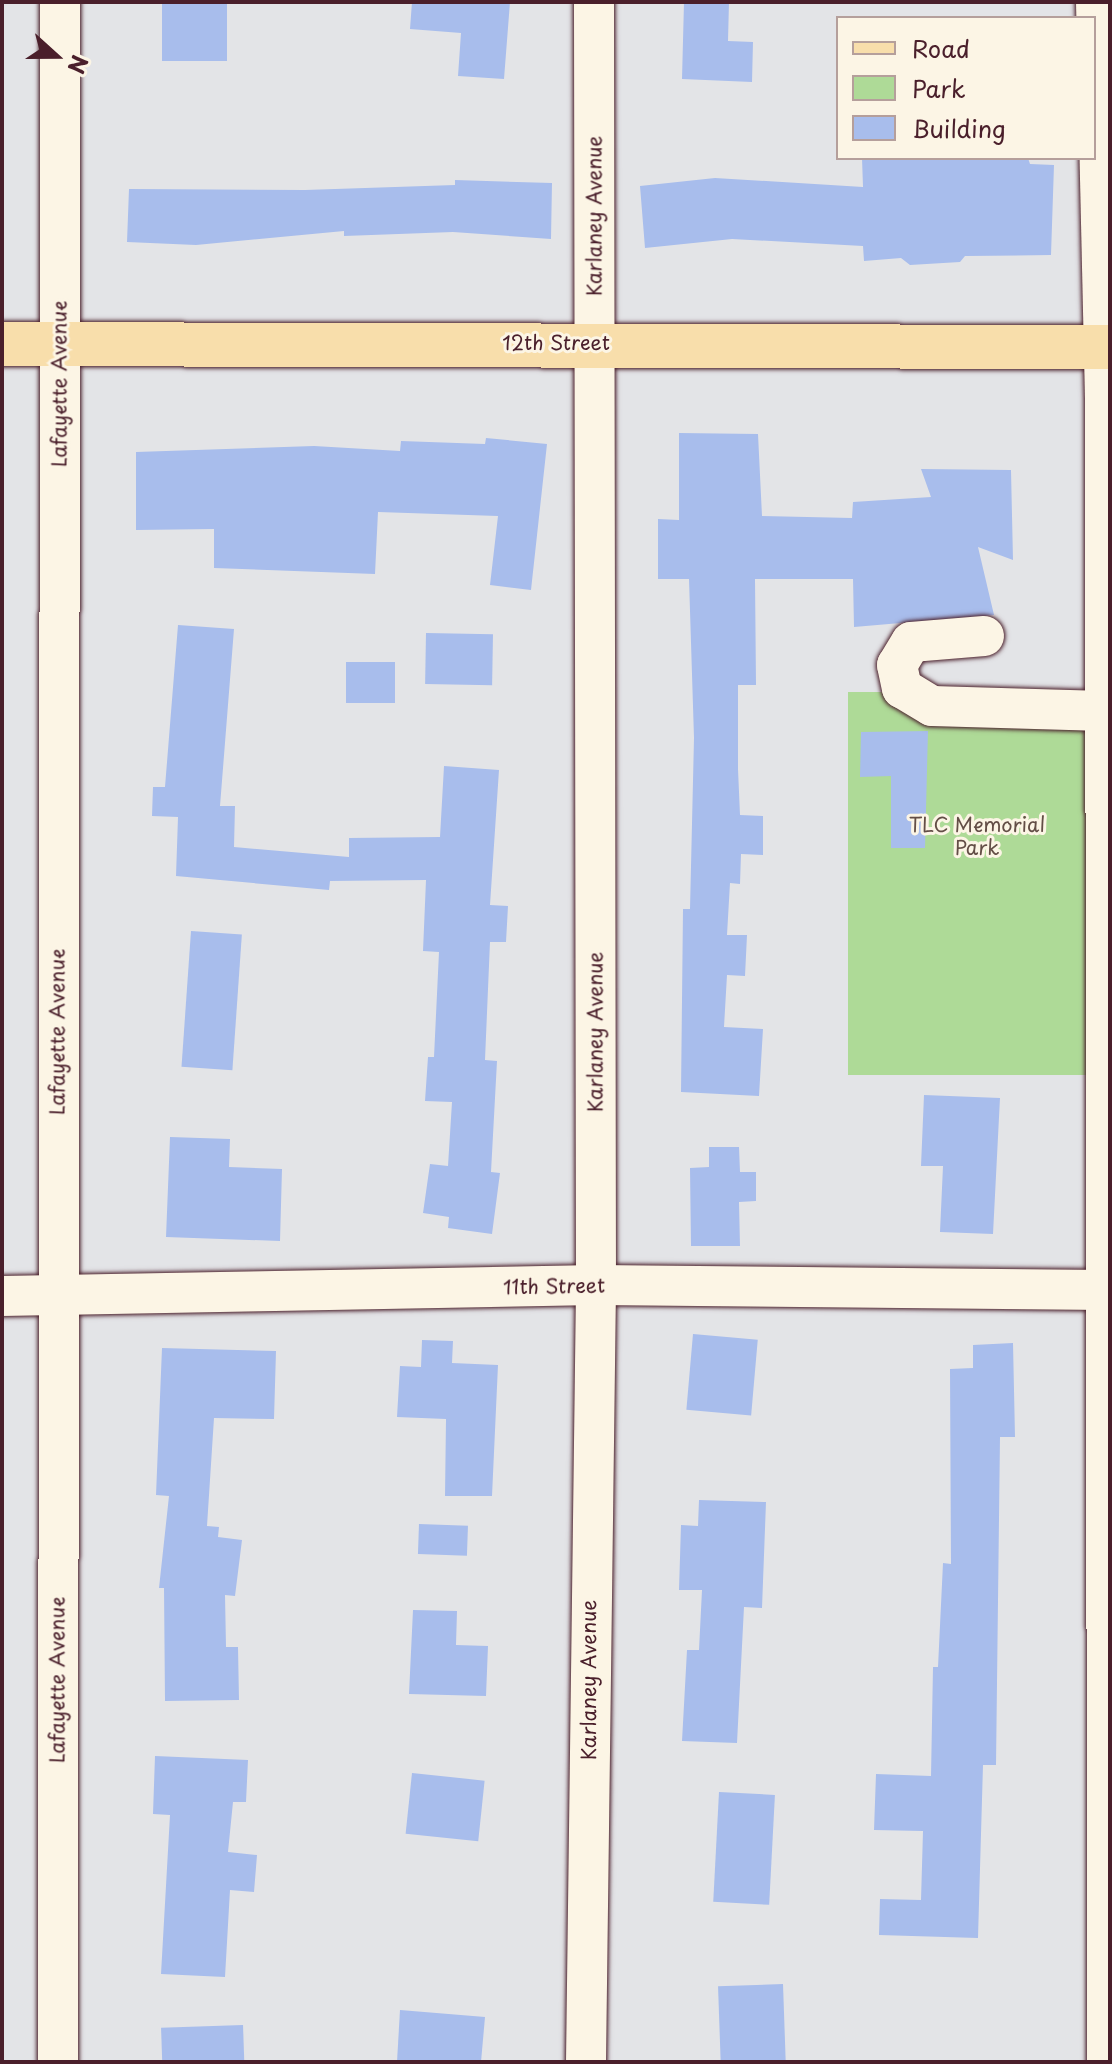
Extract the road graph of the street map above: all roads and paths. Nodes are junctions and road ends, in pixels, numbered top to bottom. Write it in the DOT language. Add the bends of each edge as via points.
graph roads {
  1 [pos="60,2"];
  2 [pos="594,2"];
  3 [pos="1096,2"];
  4 [pos="594,342"];
  5 [pos="2,344"];
  6 [pos="59,344"];
  7 [pos="1107,347"];
  8 [pos="984,636"];
  9 [pos="1104,711"];
  10 [pos="596,1285"];
  11 [pos="1106,1290"];
  12 [pos="2,1296"];
  13 [pos="56,1296"];
  14 [pos="58,2062"];
  15 [pos="586,2062"];
  16 [pos="1107,2062"];
  1 -- 6 [label="street, Lafayette Avenue"];
  2 -- 4 [label="street, Karlaney Avenue"];
  3 -- 7 [label="street"];
  4 -- 6 [label="main road, 12th Street"];
  4 -- 7 [label="main road, 12th Street"];
  4 -- 10 [label="street, Karlaney Avenue"];
  5 -- 6 [label="main road, 12th Street"];
  6 -- 13 [label="street, Lafayette Avenue"];
  7 -- 9 [label="street"];
  8 -- 9 [label="street" via="911,642 897,665 902,688 932,706"];
  9 -- 11 [label="street"];
  10 -- 11 [label="street, 11th Street"];
  10 -- 13 [label="street, 11th Street"];
  10 -- 15 [label="street, Karlaney Avenue"];
  11 -- 16 [label="street"];
  12 -- 13 [label="street, 11th Street"];
  13 -- 14 [label="street, Lafayette Avenue"];
}
